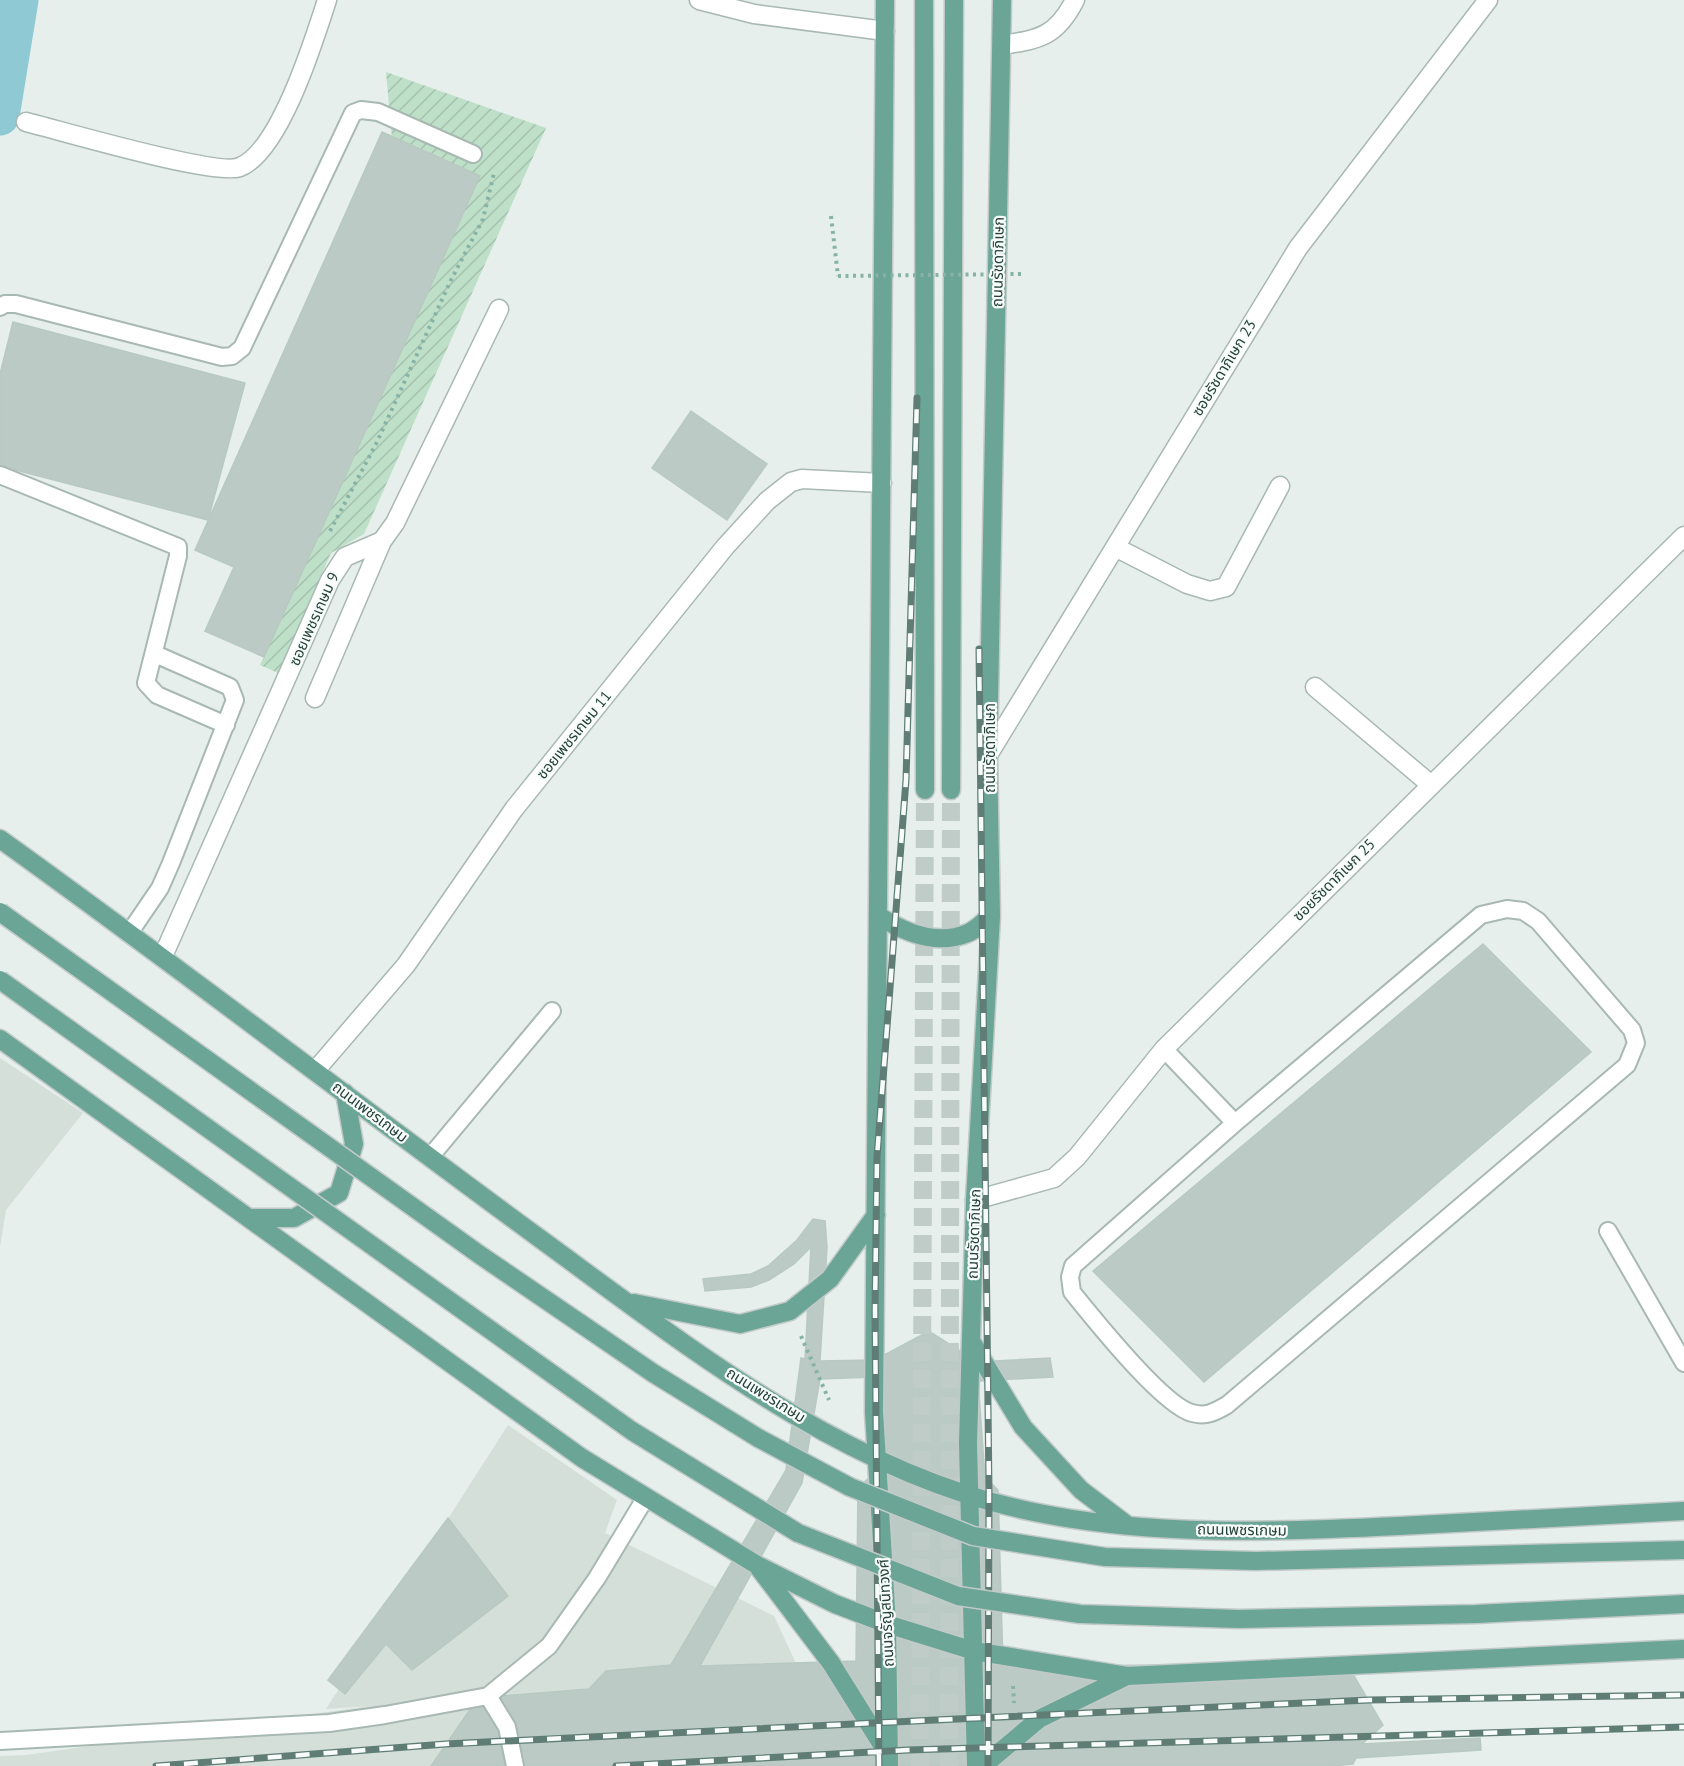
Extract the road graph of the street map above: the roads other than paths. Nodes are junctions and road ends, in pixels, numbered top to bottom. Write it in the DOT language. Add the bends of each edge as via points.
graph roads {
  1 [pos="327,0"];
  2 [pos="699,0"];
  3 [pos="885,0"];
  4 [pos="924,0"];
  5 [pos="954,0"];
  6 [pos="1002,0"];
  7 [pos="1075,0"];
  8 [pos="1488,0"];
  9 [pos="885,31"];
  10 [pos="1002,45"];
  11 [pos="26,122"];
  12 [pos="473,154"];
  13 [pos="0,307"];
  14 [pos="499,309"];
  15 [pos="0,475"];
  16 [pos="882,483"];
  17 [pos="1280,486"];
  18 [pos="1684,536"];
  19 [pos="382,541"];
  20 [pos="1115,547"];
  21 [pos="155,654"];
  22 [pos="1315,687"];
  23 [pos="315,698"];
  24 [pos="226,725"];
  25 [pos="988,755"];
  26 [pos="1430,784"];
  27 [pos="925,790"];
  28 [pos="951,790"];
  29 [pos="0,839"];
  30 [pos="0,912"];
  31 [pos="879,916"];
  32 [pos="991,916"];
  33 [pos="130,932"];
  34 [pos="163,956"];
  35 [pos="0,980"];
  36 [pos="552,1011"];
  37 [pos="0,1039"];
  38 [pos="1164,1049"];
  39 [pos="315,1071"];
  40 [pos="345,1093"];
  41 [pos="1235,1123"];
  42 [pos="430,1157"];
  43 [pos="975,1200"];
  44 [pos="876,1215"];
  45 [pos="249,1218"];
  46 [pos="1608,1231"];
  47 [pos="626,1301"];
  48 [pos="971,1341"];
  49 [pos="1684,1361"];
  50 [pos="878,1461"];
  51 [pos="969,1496"];
  52 [pos="645,1497"];
  53 [pos="1684,1511"];
  54 [pos="1129,1526"];
  55 [pos="1684,1550"];
  56 [pos="757,1565"];
  57 [pos="1684,1604"];
  58 [pos="887,1623"];
  59 [pos="1684,1649"];
  60 [pos="974,1651"];
  61 [pos="1127,1677"];
  62 [pos="488,1696"];
  63 [pos="0,1740"];
  64 [pos="889,1761"];
  65 [pos="515,1766"];
  66 [pos="976,1766"];
  67 [pos="983,1766"];
  1 -- 11 [label="street" via="311,49 273,135 255,157 238,168 187,163"];
  2 -- 9 [label="street" via="754,14"];
  3 -- 9 [label="main road"];
  4 -- 27 [label="main road"];
  5 -- 28 [label="main road"];
  6 -- 10 [label="main road, ถนนรัชดาภิเษก"];
  7 -- 10 [label="street" via="1042,38"];
  8 -- 20 [label="street, ซอยรัชดาภิเษก 23" via="1298,248"];
  9 -- 16 [label="main road"];
  10 -- 25 [label="main road, ถนนรัชดาภิเษก"];
  12 -- 13 [label="lane" via="374,111 353,113 242,348 232,356 222,357 15,304"];
  14 -- 19 [label="street" via="395,523"];
  15 -- 21 [label="lane" via="178,547"];
  16 -- 31 [label="main road"];
  16 -- 39 [label="street, ซอยเพชรเกษม 11" via="802,478 767,501 725,547 514,809 406,964"];
  17 -- 20 [label="street" via="1226,587 1210,591 1187,584"];
  18 -- 26 [label="street, ซอยรัชดาภิเษก 25"];
  19 -- 23 [label="street"];
  19 -- 34 [label="street, ซอยเพชรเกษม 9" via="345,557 330,580"];
  20 -- 25 [label="street, ซอยรัชดาภิเษก 23"];
  21 -- 24 [label="lane" via="146,681 152,691"];
  21 -- 24 [label="lane" via="230,687 235,700"];
  22 -- 26 [label="street"];
  24 -- 33 [label="lane" via="171,863 156,895"];
  25 -- 32 [label="main road, ถนนรัชดาภิเษก"];
  26 -- 38 [label="street, ซอยรัชดาภิเษก 25"];
  29 -- 33 [label="main road, ถนนเพชรเกษม"];
  30 -- 55 [label="main road, ถนนเพชรเกษม, bridge" via="480,1255 653,1373 759,1439 850,1487 973,1536 1105,1557 1256,1562"];
  31 -- 32 [label="main road" via="902,931 936,939 968,933"];
  31 -- 44 [label="main road"];
  32 -- 43 [label="main road, ถนนรัชดาภิเษก"];
  33 -- 34 [label="main road, ถนนเพชรเกษม"];
  34 -- 39 [label="main road, ถนนเพชรเกษม"];
  35 -- 57 [label="main road, bridge" via="632,1431 798,1533 958,1596 1080,1614 1239,1619"];
  36 -- 42 [label="lane"];
  37 -- 45 [label="main road"];
  38 -- 41 [label="lane"];
  38 -- 43 [label="street, ซอยรัชดาภิเษก 25" via="1077,1157 1054,1178"];
  39 -- 40 [label="main road, ถนนเพชรเกษม"];
  40 -- 42 [label="main road, ถนนเพชรเกษม"];
  40 -- 45 [label="main road" via="354,1144 339,1193 294,1218"];
  41 -- 41 [label="lane" via="1481,915 1497,910 1523,911 1533,917 1636,1037 1623,1070 1227,1405 1213,1413 1194,1414 1160,1391 1072,1292 1070,1277 1076,1263"];
  42 -- 47 [label="main road, ถนนเพชรเกษม"];
  43 -- 48 [label="main road, ถนนรัชดาภิเษก"];
  44 -- 47 [label="main road" via="830,1279 790,1311 740,1324"];
  44 -- 50 [label="main road" via="874,1412"];
  45 -- 52 [label="main road" via="582,1458"];
  46 -- 49 [label="lane"];
  47 -- 50 [label="main road, ถนนเพชรเกษม" via="745,1383"];
  48 -- 51 [label="main road, ถนนรัชดาภิเษก"];
  48 -- 54 [label="main road" via="1023,1427 1081,1490"];
  50 -- 51 [label="main road, ถนนเพชรเกษม"];
  50 -- 58 [label="main road, ถนนจรัญสนิทวงศ์"];
  51 -- 54 [label="main road, ถนนเพชรเกษม" via="1028,1511"];
  51 -- 60 [label="main road"];
  52 -- 56 [label="main road"];
  52 -- 62 [label="lane" via="597,1578 549,1646"];
  53 -- 54 [label="main road, ถนนเพชรเกษม" via="1270,1532"];
  56 -- 58 [label="main road" via="835,1604"];
  56 -- 64 [label="main road" via="831,1663"];
  58 -- 60 [label="main road"];
  58 -- 64 [label="main road, ถนนจรัญสนิทวงศ์"];
  59 -- 61 [label="main road"];
  60 -- 61 [label="main road"];
  60 -- 66 [label="main road"];
  61 -- 67 [label="main road" via="1039,1719"];
  62 -- 63 [label="lane" via="329,1723"];
  62 -- 65 [label="lane" via="507,1727"];
}
